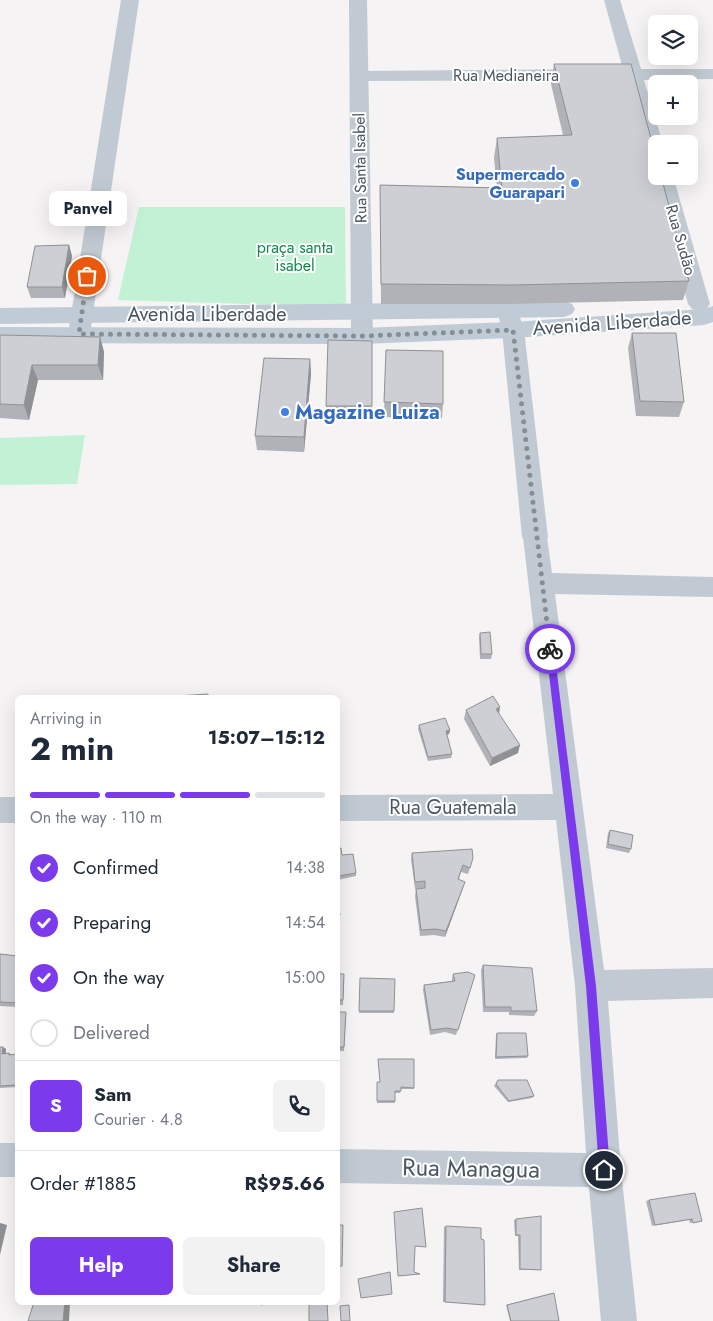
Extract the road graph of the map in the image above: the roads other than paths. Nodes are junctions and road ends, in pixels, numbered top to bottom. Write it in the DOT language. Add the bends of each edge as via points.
graph roads {
  1 [pos="130,0"];
  2 [pos="358,0"];
  3 [pos="612,0"];
  4 [pos="713,74"];
  5 [pos="634,75"];
  6 [pos="358,76"];
  7 [pos="651,135"];
  8 [pos="666,185"];
  9 [pos="708,307"];
  10 [pos="363,313"];
  11 [pos="0,316"];
  12 [pos="510,320"];
  13 [pos="80,324"];
  14 [pos="0,335"];
  15 [pos="362,336"];
  16 [pos="535,537"];
  17 [pos="542,583"];
  18 [pos="713,587"];
  19 [pos="568,807"];
  20 [pos="340,808"];
  21 [pos="0,810"];
  22 [pos="15,810"];
  23 [pos="713,983"];
  24 [pos="591,986"];
  25 [pos="0,1160"];
  26 [pos="15,1160"];
  27 [pos="340,1166"];
  28 [pos="604,1170"];
  29 [pos="619,1321"];
  1 -- 13 [label="street"];
  2 -- 6 [label="street, Rua Santa Isabel"];
  3 -- 5 [label="street"];
  4 -- 5 [label="street, Rua Medianeira"];
  5 -- 6 [label="street, Rua Medianeira"];
  5 -- 7 [label="street"];
  6 -- 10 [label="street, Rua Santa Isabel"];
  8 -- 9 [label="street, Rua Sudão"];
  9 -- 12 [label="main road, Avenida Liberdade" via="704,317"];
  10 -- 12 [label="main road, Avenida Liberdade"];
  10 -- 13 [label="main road, Avenida Liberdade"];
  10 -- 15 [label="street, Rua Santa Isabel"];
  11 -- 13 [label="main road, Avenida Liberdade"];
  12 -- 15 [label="main road, Avenida Liberdade"];
  12 -- 16 [label="street"];
  13 -- 14 [label="main road, Avenida Liberdade"];
  13 -- 15 [label="main road, Avenida Liberdade"];
  16 -- 17 [label="street"];
  17 -- 18 [label="street"];
  17 -- 19 [label="street"];
  19 -- 20 [label="street, Rua Guatemala"];
  19 -- 24 [label="street"];
  21 -- 22 [label="street"];
  23 -- 24 [label="street"];
  24 -- 28 [label="street"];
  25 -- 26 [label="street"];
  27 -- 28 [label="street, Rua Managua"];
  28 -- 29 [label="street"];
}
